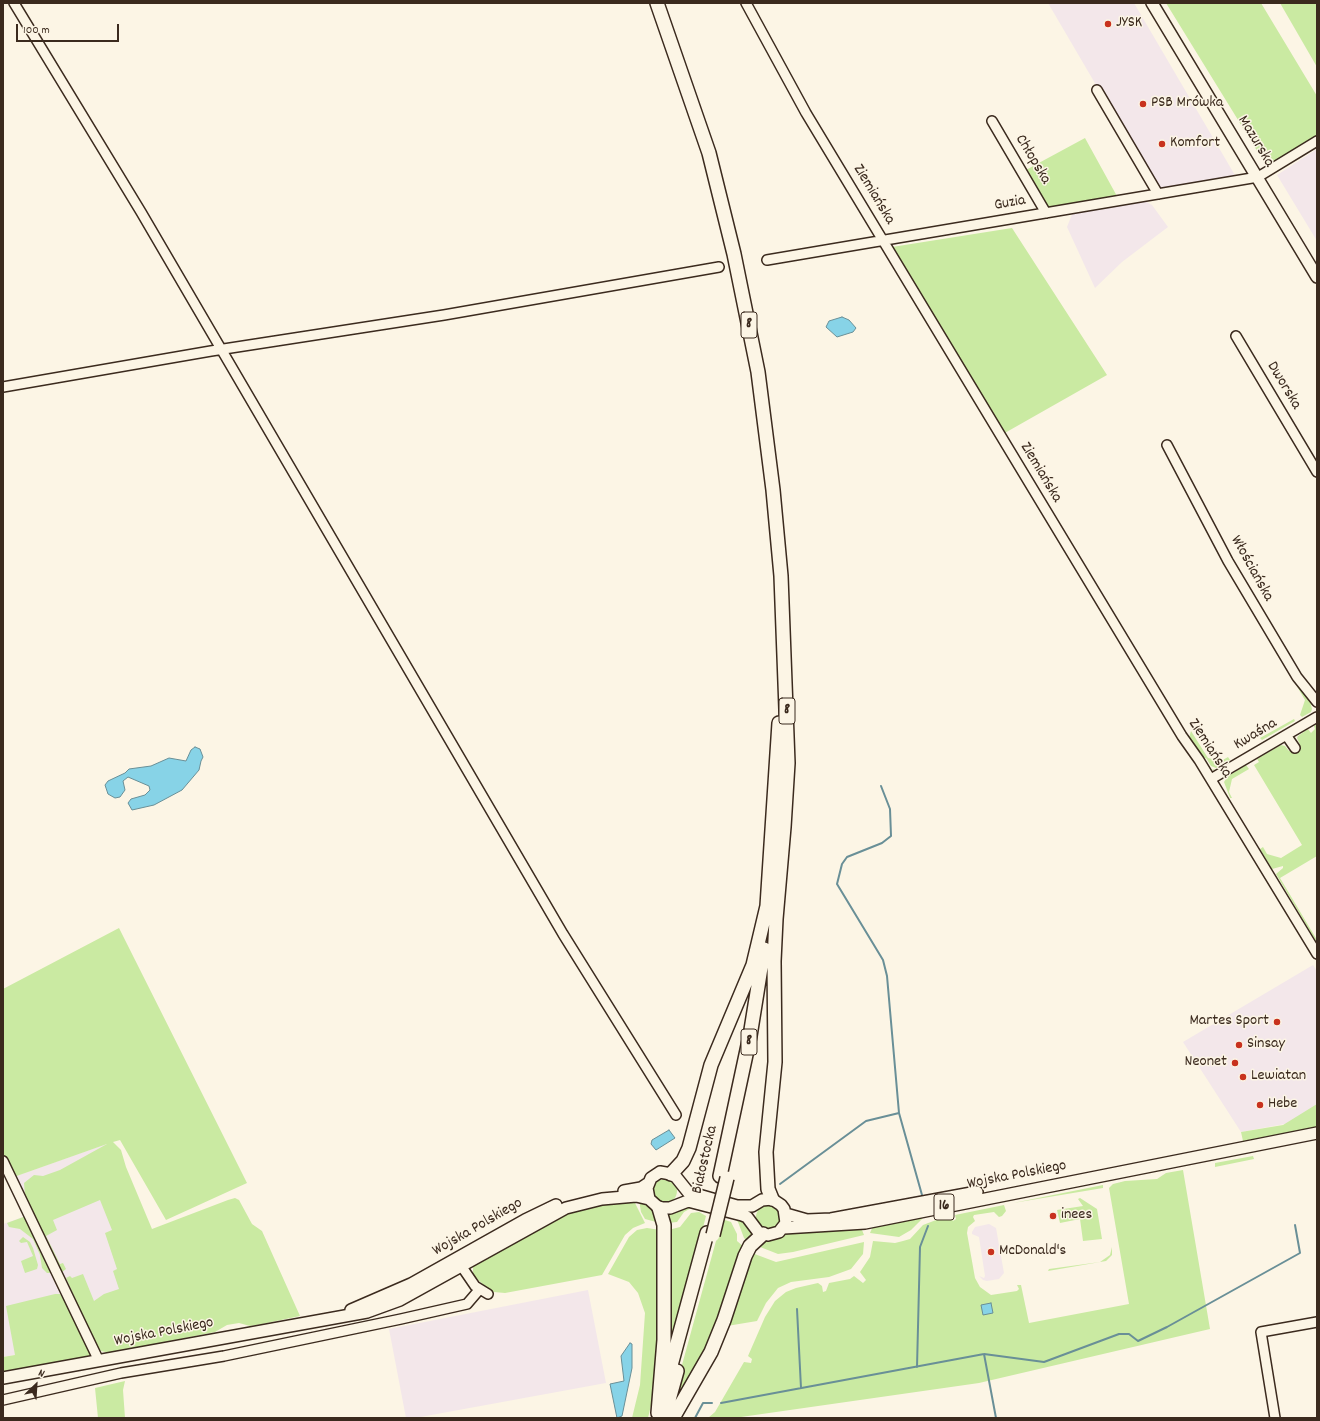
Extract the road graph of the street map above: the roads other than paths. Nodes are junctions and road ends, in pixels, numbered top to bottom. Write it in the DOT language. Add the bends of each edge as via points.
graph roads {
  1 [pos="14,3"];
  2 [pos="657,3"];
  3 [pos="746,3"];
  4 [pos="1152,3"];
  5 [pos="1096,90"];
  6 [pos="992,121"];
  7 [pos="1317,141"];
  8 [pos="1258,177"];
  9 [pos="1158,194"];
  10 [pos="1046,213"];
  11 [pos="883,241"];
  12 [pos="767,260"];
  13 [pos="719,267"];
  14 [pos="1317,277"];
  15 [pos="1236,336"];
  16 [pos="221,350"];
  17 [pos="3,387"];
  18 [pos="1167,445"];
  19 [pos="1317,472"];
  20 [pos="783,658"];
  21 [pos="1317,702"];
  22 [pos="1317,717"];
  23 [pos="1286,735"];
  24 [pos="1295,748"];
  25 [pos="1211,779"];
  26 [pos="767,906"];
  27 [pos="776,919"];
  28 [pos="1317,954"];
  29 [pos="676,1115"];
  30 [pos="1317,1133"];
  31 [pos="3,1161"];
  32 [pos="671,1174"];
  33 [pos="724,1177"];
  34 [pos="647,1184"];
  35 [pos="1006,1191"];
  36 [pos="693,1198"];
  37 [pos="649,1199"];
  38 [pos="772,1199"];
  39 [pos="659,1208"];
  40 [pos="786,1214"];
  41 [pos="784,1228"];
  42 [pos="763,1234"];
  43 [pos="459,1263"];
  44 [pos="1317,1324"];
  45 [pos="99,1361"];
  46 [pos="3,1378"];
  47 [pos="3,1400"];
  48 [pos="660,1416"];
  49 [pos="673,1418"];
  50 [pos="1275,1418"];
  1 -- 16 [label="street"];
  2 -- 20 [label="highway, 8" via="709,153 734,254 758,372 781,576"];
  3 -- 11 [label="street, Ziemiańska" via="806,113"];
  4 -- 8 [label="main road, Mazurska"];
  5 -- 9 [label="street"];
  6 -- 10 [label="street, Chłopska"];
  7 -- 8 [label="street"];
  8 -- 9 [label="street, Guzia"];
  8 -- 14 [label="main road, Mazurska"];
  9 -- 10 [label="street, Guzia"];
  10 -- 11 [label="street, Guzia"];
  11 -- 12 [label="street, Guzia"];
  11 -- 25 [label="street, Ziemiańska" via="1182,736"];
  13 -- 16 [label="street"];
  15 -- 19 [label="street, Dworska"];
  16 -- 17 [label="street"];
  16 -- 29 [label="street" via="563,934"];
  18 -- 21 [label="street, Włościańska" via="1228,561 1297,677"];
  20 -- 26 [label="highway, 8"];
  20 -- 27 [label="highway, 8" via="788,763"];
  22 -- 23 [label="street, Kwaśna"];
  23 -- 24 [label="street"];
  23 -- 25 [label="street, Kwaśna"];
  25 -- 28 [label="street, Ziemiańska"];
  26 -- 32 [label="highway" via="753,965 711,1065 689,1148 683,1161"];
  26 -- 33 [label="highway, Białostocka / 8" via="763,959"];
  27 -- 33 [label="highway, Białostocka / 8" via="757,1034"];
  27 -- 38 [label="highway" via="775,1056 766,1152 768,1185"];
  30 -- 35 [label="main road, Wojska Polskiego / 16"];
  31 -- 45 [label="street"];
  32 -- 34 [label="main road" via="656,1174"];
  32 -- 36 [label="main road"];
  33 -- 48 [label="highway, Białostocka / 8, bridge"];
  34 -- 37 [label="main road"];
  34 -- 43 [label="main road, Wojska Polskiego" via="641,1188 565,1201 525,1220"];
  35 -- 40 [label="main road, Wojska Polskiego / 16" via="830,1219 807,1220"];
  35 -- 41 [label="main road, Wojska Polskiego / 16" via="865,1223"];
  36 -- 38 [label="main road" via="742,1207"];
  36 -- 39 [label="main road" via="670,1208"];
  36 -- 42 [label="main road" via="742,1214"];
  37 -- 39 [label="main road"];
  37 -- 43 [label="main road, Wojska Polskiego" via="636,1196 602,1199 566,1208"];
  38 -- 40 [label="main road" via="781,1205"];
  39 -- 48 [label="highway" via="664,1225 664,1340"];
  40 -- 41 [label="main road"];
  41 -- 42 [label="main road, 16" via="774,1235"];
  42 -- 49 [label="highway" via="750,1246 745,1256 711,1352"];
  43 -- 45 [label="main road, Wojska Polskiego" via="330,1318"];
  43 -- 47 [label="street" via="484,1292 467,1304 232,1355 121,1373"];
  44 -- 50 [label="street" via="1261,1332"];
  45 -- 46 [label="main road, Wojska Polskiego"];
}
